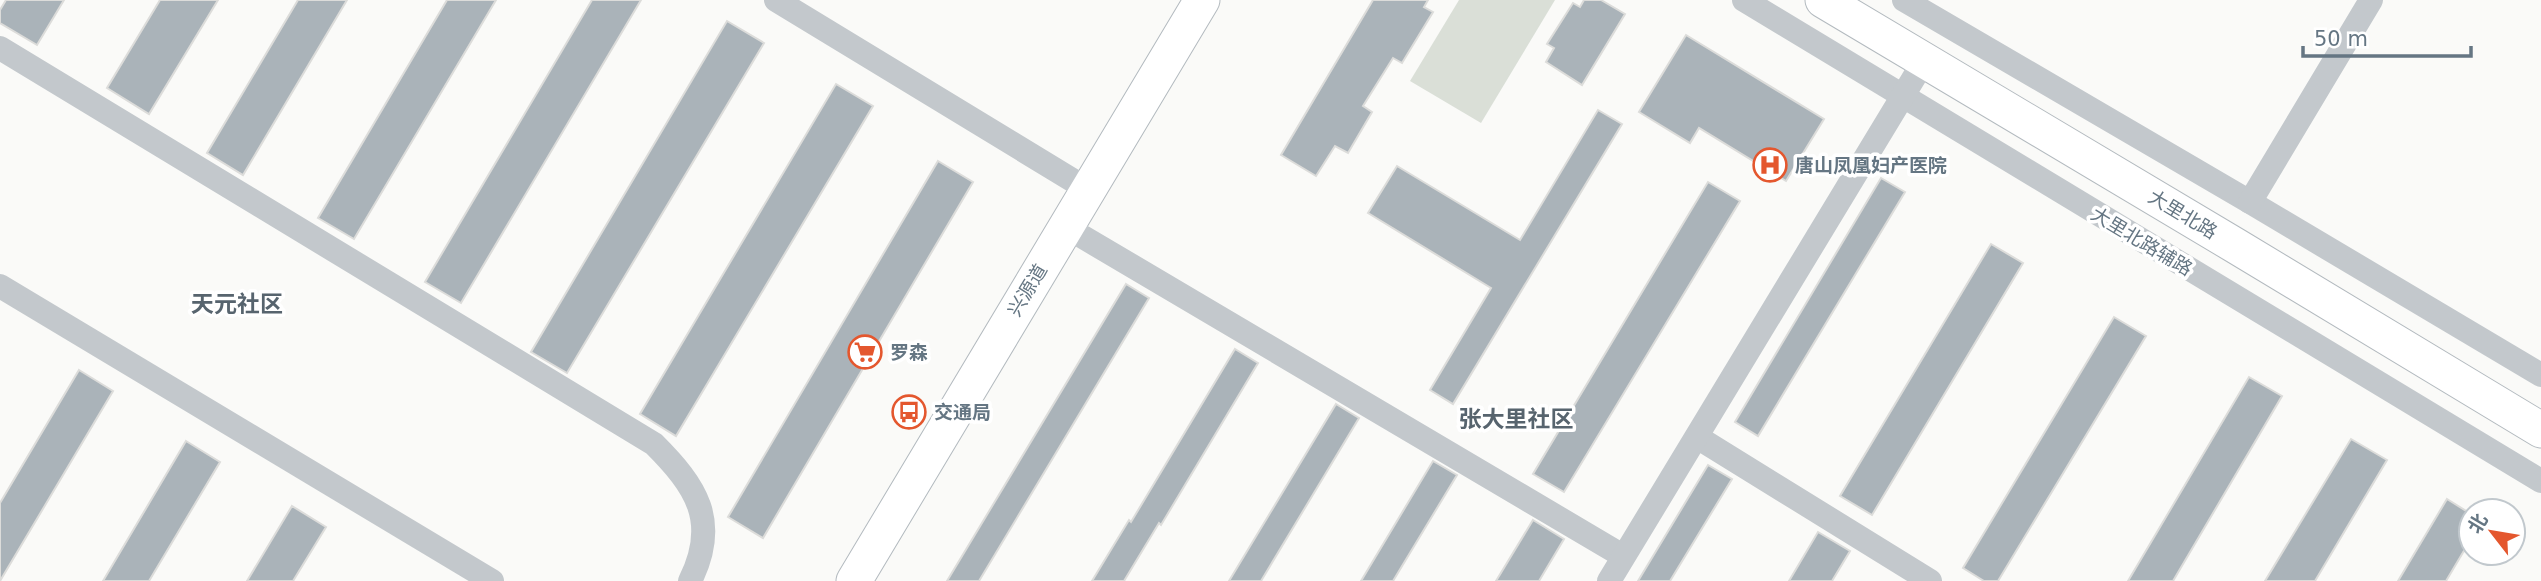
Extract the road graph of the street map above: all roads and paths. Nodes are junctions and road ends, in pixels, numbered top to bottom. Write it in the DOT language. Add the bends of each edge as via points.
graph roads {
  1 [pos="776,0"];
  2 [pos="1202,0"];
  3 [pos="1226,0"];
  4 [pos="1744,0"];
  5 [pos="1823,0"];
  6 [pos="1904,0"];
  7 [pos="2371,0"];
  8 [pos="807,8"];
  9 [pos="0,48"];
  10 [pos="1924,61"];
  11 [pos="1903,98"];
  12 [pos="1087,189"];
  13 [pos="2250,202"];
  14 [pos="1083,237"];
  15 [pos="0,286"];
  16 [pos="2541,376"];
  17 [pos="2541,430"];
  18 [pos="1697,437"];
  19 [pos="2541,481"];
  20 [pos="1623,556"];
  21 [pos="691,580"];
  22 [pos="492,581"];
  23 [pos="854,581"];
  24 [pos="880,581"];
  25 [pos="1609,581"];
  26 [pos="1930,581"];
  1 -- 8 [label="street"];
  2 -- 12 [label="main road, 兴源道"];
  3 -- 14 [label="main road, 兴源道"];
  4 -- 11 [label="street, 大里北路辅路"];
  5 -- 10 [label="main road, 大里北路"];
  6 -- 13 [label="street"];
  7 -- 13 [label="street"];
  8 -- 12 [label="street"];
  9 -- 21 [label="street" via="654,444 694,490 703,520 702,551"];
  10 -- 11 [label="street"];
  10 -- 17 [label="main road, 大里北路"];
  11 -- 18 [label="street"];
  11 -- 19 [label="street, 大里北路辅路"];
  12 -- 23 [label="main road, 兴源道"];
  13 -- 16 [label="street"];
  14 -- 20 [label="street"];
  14 -- 24 [label="main road, 兴源道"];
  15 -- 22 [label="street"];
  18 -- 20 [label="street"];
  18 -- 26 [label="street"];
  20 -- 25 [label="street"];
}
